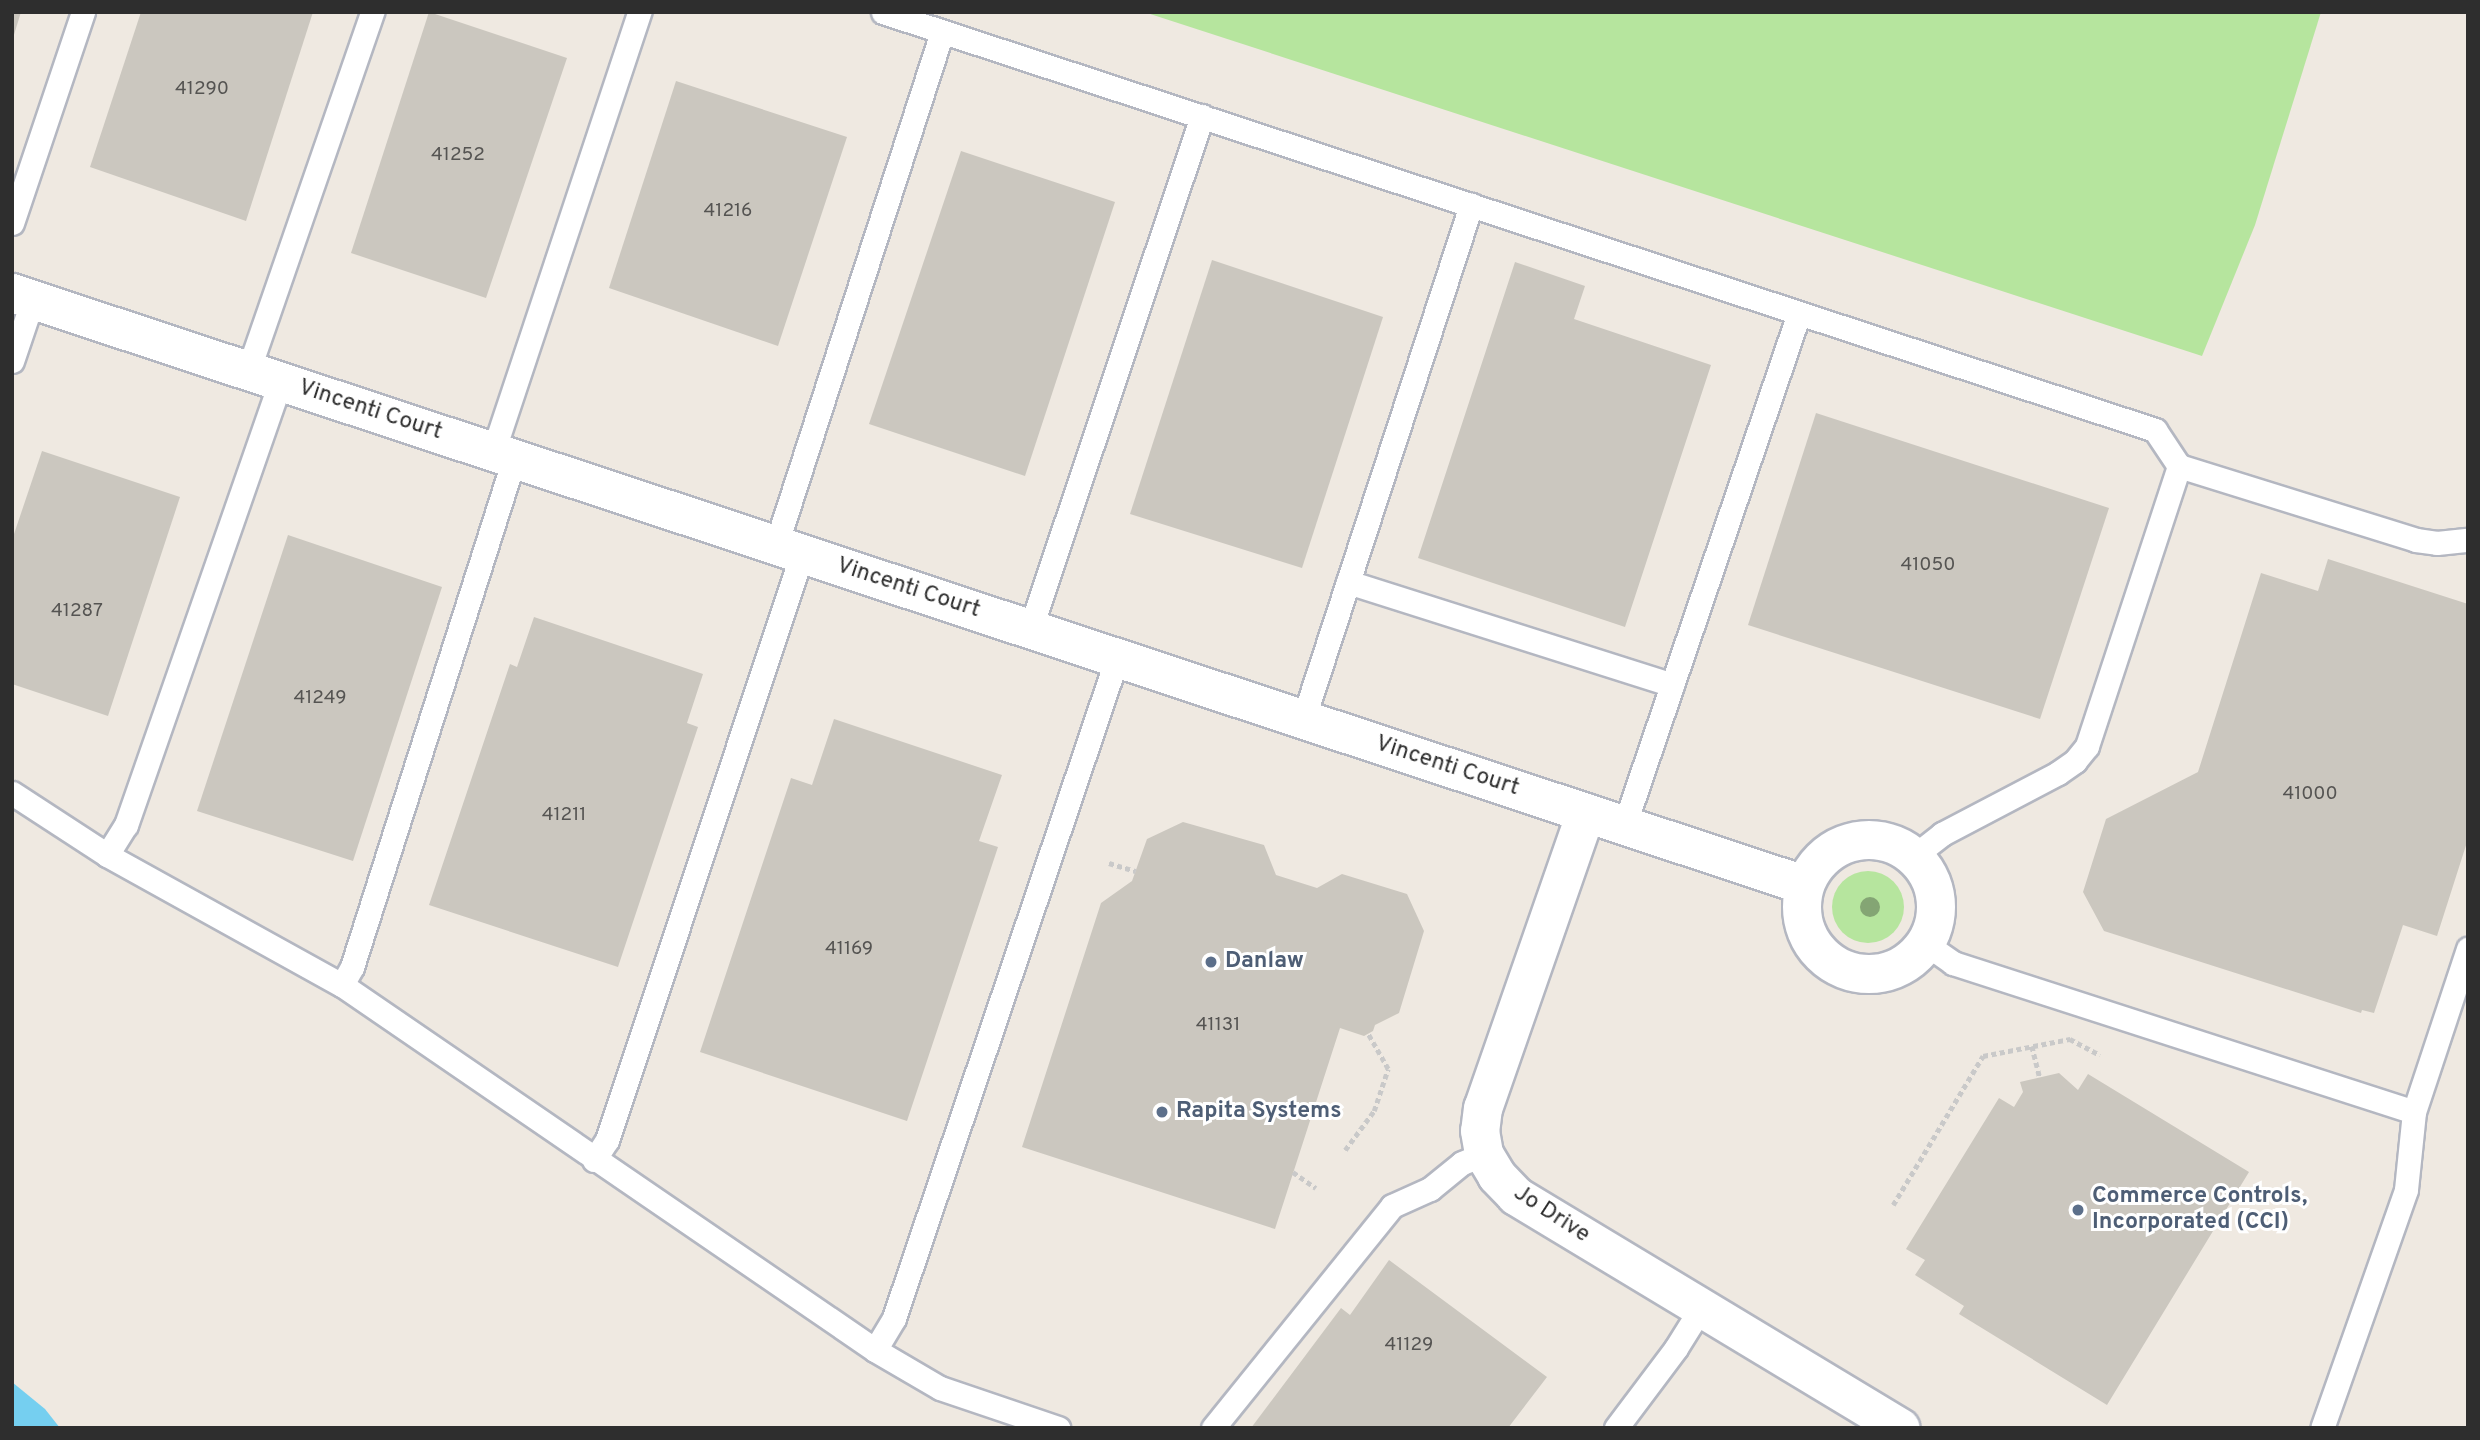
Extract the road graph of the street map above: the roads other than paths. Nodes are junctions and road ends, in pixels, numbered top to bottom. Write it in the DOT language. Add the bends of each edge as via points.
graph roads {
  1 [pos="83,12"];
  2 [pos="372,12"];
  3 [pos="639,12"];
  4 [pos="883,12"];
  5 [pos="942,32"];
  6 [pos="1202,116"];
  7 [pos="1471,205"];
  8 [pos="12,223"];
  9 [pos="23,296"];
  10 [pos="1799,313"];
  11 [pos="12,361"];
  12 [pos="264,376"];
  13 [pos="503,456"];
  14 [pos="2179,466"];
  15 [pos="2468,541"];
  16 [pos="789,550"];
  17 [pos="1348,582"];
  18 [pos="1030,629"];
  19 [pos="1117,659"];
  20 [pos="1672,685"];
  21 [pos="1303,720"];
  22 [pos="12,793"];
  23 [pos="1586,813"];
  24 [pos="1624,826"];
  25 [pos="107,855"];
  26 [pos="1914,856"];
  27 [pos="1804,886"];
  28 [pos="1926,944"];
  29 [pos="2468,950"];
  30 [pos="342,985"];
  31 [pos="2414,1112"];
  32 [pos="1484,1154"];
  33 [pos="594,1160"];
  34 [pos="1701,1308"];
  35 [pos="875,1350"];
  36 [pos="1058,1428"];
  37 [pos="1213,1428"];
  38 [pos="1616,1428"];
  39 [pos="1900,1428"];
  40 [pos="2322,1428"];
  1 -- 8 [label="lane"];
  2 -- 12 [label="lane"];
  3 -- 13 [label="lane"];
  4 -- 5 [label="lane"];
  5 -- 6 [label="lane"];
  5 -- 16 [label="lane"];
  6 -- 7 [label="lane"];
  6 -- 18 [label="lane"];
  7 -- 10 [label="lane"];
  7 -- 17 [label="lane"];
  9 -- 11 [label="lane"];
  9 -- 12 [label="street, Vincenti Court"];
  10 -- 14 [label="lane" via="2155,430"];
  10 -- 20 [label="lane"];
  12 -- 13 [label="street, Vincenti Court"];
  12 -- 25 [label="lane" via="126,825"];
  13 -- 16 [label="street, Vincenti Court"];
  13 -- 30 [label="lane" via="352,967"];
  14 -- 15 [label="lane" via="2416,540"];
  14 -- 26 [label="lane" via="2087,746 2058,773 1942,834"];
  16 -- 18 [label="street, Vincenti Court"];
  16 -- 33 [label="lane" via="607,1140"];
  17 -- 20 [label="lane"];
  17 -- 21 [label="lane"];
  18 -- 19 [label="street, Vincenti Court"];
  19 -- 21 [label="street, Vincenti Court"];
  19 -- 35 [label="lane" via="894,1318"];
  20 -- 24 [label="lane"];
  21 -- 23 [label="street, Vincenti Court"];
  22 -- 25 [label="lane"];
  23 -- 24 [label="street, Vincenti Court"];
  23 -- 32 [label="street, Jo Drive" via="1483,1108"];
  24 -- 27 [label="street, Vincenti Court"];
  25 -- 30 [label="lane"];
  26 -- 27 [label="street" via="1895,844 1851,841 1831,850"];
  26 -- 28 [label="street" via="1929,874 1937,897 1936,921"];
  27 -- 28 [label="street" via="1805,930 1816,950 1833,964 1874,975 1895,970"];
  28 -- 31 [label="lane" via="1953,963"];
  29 -- 31 [label="lane"];
  30 -- 33 [label="lane"];
  31 -- 40 [label="lane" via="2406,1190"];
  32 -- 34 [label="street, Jo Drive" via="1516,1196"];
  32 -- 37 [label="lane" via="1462,1163 1430,1189 1392,1206"];
  33 -- 35 [label="lane"];
  34 -- 38 [label="lane"];
  34 -- 39 [label="street, Jo Drive"];
  35 -- 36 [label="lane" via="940,1388"];
}
